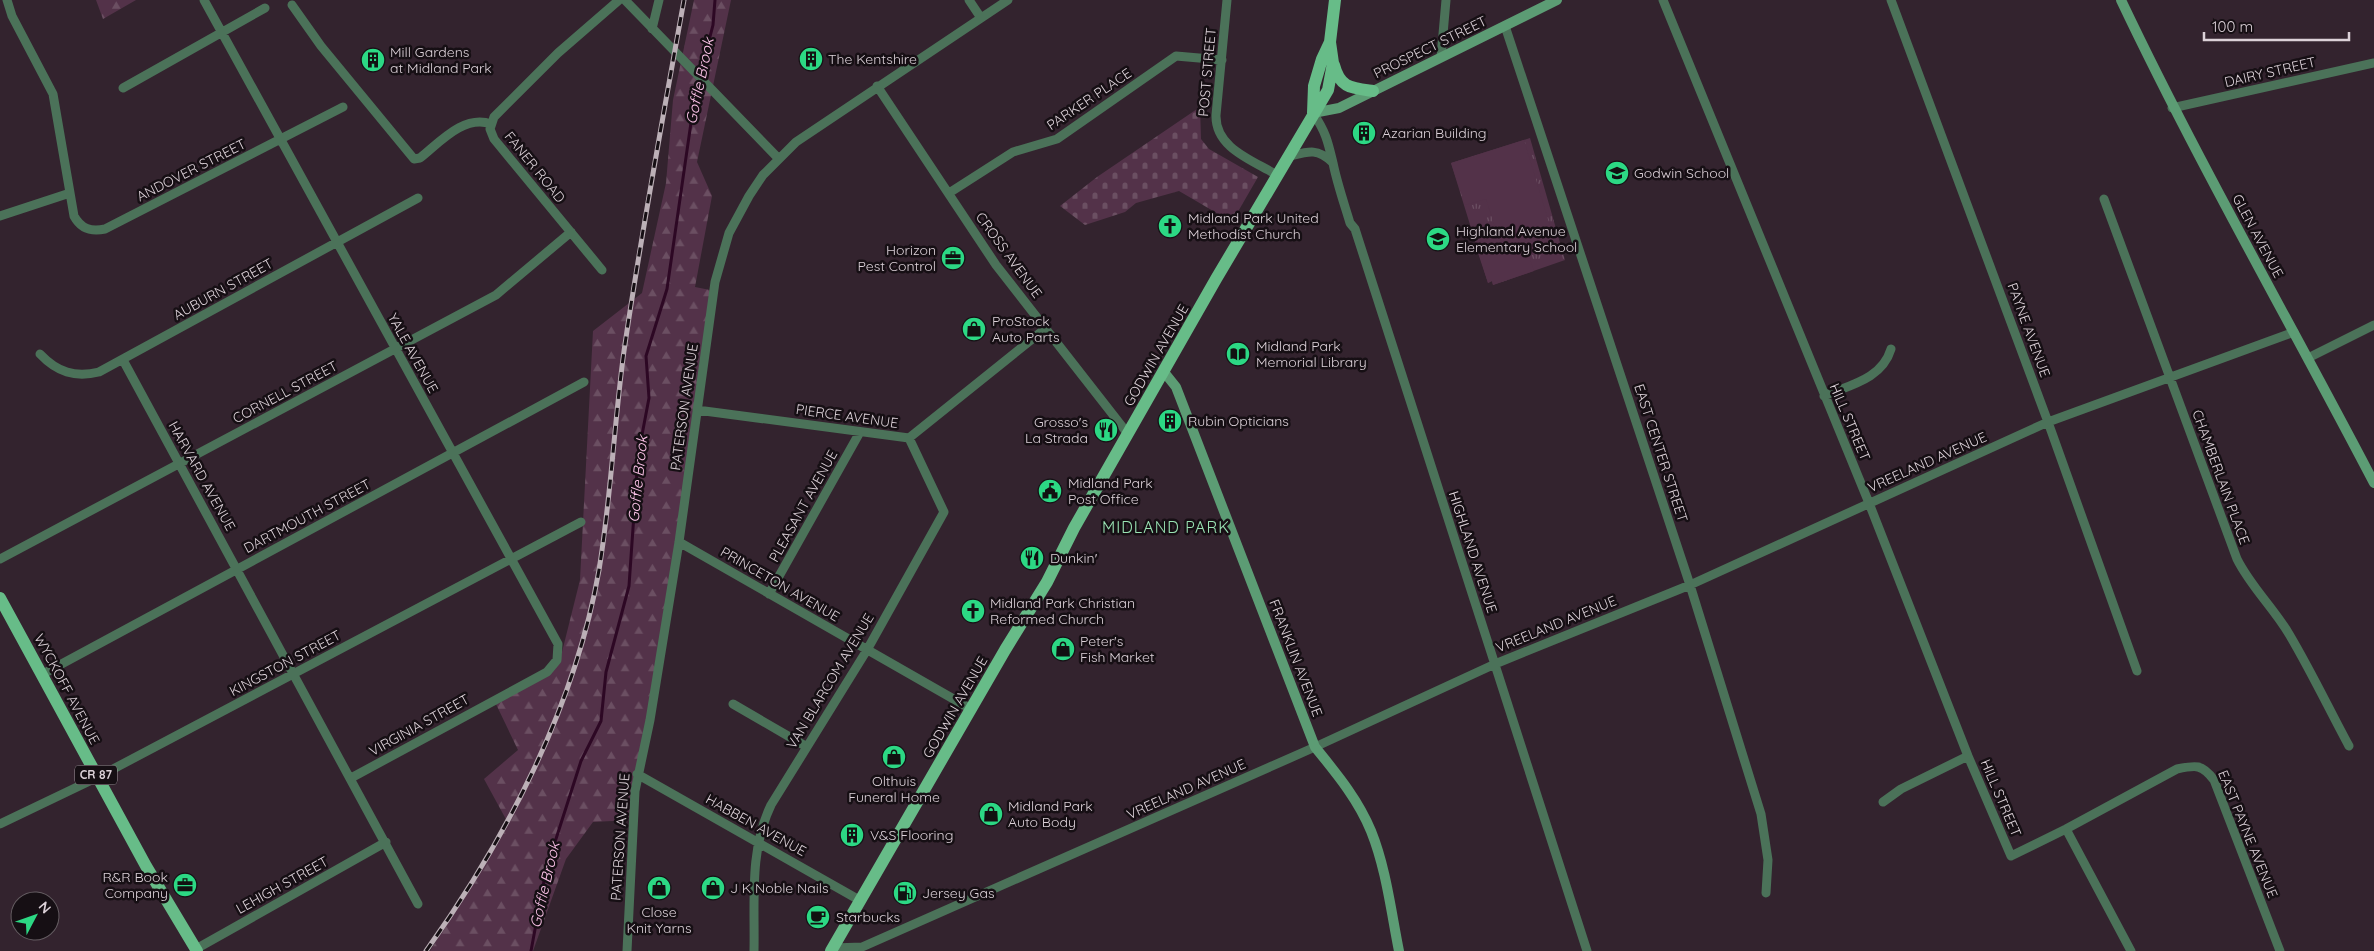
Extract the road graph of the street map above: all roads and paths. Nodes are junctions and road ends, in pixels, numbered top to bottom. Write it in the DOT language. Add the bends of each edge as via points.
graph roads {
  1 [pos="7,0"];
  2 [pos="204,0"];
  3 [pos="619,0"];
  4 [pos="625,0"];
  5 [pos="659,0"];
  6 [pos="969,0"];
  7 [pos="1008,0"];
  8 [pos="1227,0"];
  9 [pos="1335,0"];
  10 [pos="1446,0"];
  11 [pos="1557,0"];
  12 [pos="1663,0"];
  13 [pos="1891,0"];
  14 [pos="2120,0"];
  15 [pos="292,5"];
  16 [pos="265,8"];
  17 [pos="981,18"];
  18 [pos="1506,26"];
  19 [pos="652,30"];
  20 [pos="221,34"];
  21 [pos="1330,42"];
  22 [pos="1441,58"];
  23 [pos="1222,60"];
  24 [pos="1333,63"];
  25 [pos="2374,63"];
  26 [pos="877,86"];
  27 [pos="123,88"];
  28 [pos="1373,91"];
  29 [pos="343,107"];
  30 [pos="2172,108"];
  31 [pos="1313,113"];
  32 [pos="491,124"];
  33 [pos="279,139"];
  34 [pos="1287,157"];
  35 [pos="778,158"];
  36 [pos="1332,162"];
  37 [pos="1277,175"];
  38 [pos="70,193"];
  39 [pos="948,193"];
  40 [pos="418,198"];
  41 [pos="2104,199"];
  42 [pos="0,216"];
  43 [pos="571,232"];
  44 [pos="337,243"];
  45 [pos="602,270"];
  46 [pos="2374,325"];
  47 [pos="1046,328"];
  48 [pos="2294,332"];
  49 [pos="395,348"];
  50 [pos="1891,349"];
  51 [pos="40,354"];
  52 [pos="2308,358"];
  53 [pos="123,360"];
  54 [pos="1164,372"];
  55 [pos="2170,378"];
  56 [pos="584,382"];
  57 [pos="1824,396"];
  58 [pos="697,410"];
  59 [pos="2048,422"];
  60 [pos="860,432"];
  61 [pos="1128,434"];
  62 [pos="909,438"];
  63 [pos="453,453"];
  64 [pos="180,464"];
  65 [pos="2374,484"];
  66 [pos="1869,503"];
  67 [pos="581,522"];
  68 [pos="679,542"];
  69 [pos="0,558"];
  70 [pos="511,558"];
  71 [pos="237,569"];
  72 [pos="1690,584"];
  73 [pos="769,594"];
  74 [pos="0,598"];
  75 [pos="867,650"];
  76 [pos="1495,664"];
  77 [pos="2137,671"];
  78 [pos="294,673"];
  79 [pos="43,674"];
  80 [pos="500,696"];
  81 [pos="734,704"];
  82 [pos="971,709"];
  83 [pos="2349,746"];
  84 [pos="807,747"];
  85 [pos="1315,747"];
  86 [pos="1968,756"];
  87 [pos="637,774"];
  88 [pos="98,777"];
  89 [pos="351,778"];
  90 [pos="1883,802"];
  91 [pos="0,824"];
  92 [pos="2066,829"];
  93 [pos="757,842"];
  94 [pos="384,844"];
  95 [pos="2011,856"];
  96 [pos="1766,893"];
  97 [pos="861,901"];
  98 [pos="418,904"];
  99 [pos="832,949"];
  100 [pos="197,950"];
  101 [pos="627,951"];
  102 [pos="754,951"];
  103 [pos="1399,951"];
  104 [pos="1587,951"];
  105 [pos="2131,951"];
  106 [pos="2280,951"];
  1 -- 38 [label="street, ANDOVER STREET" via="53,94"];
  2 -- 20 [label="street, YALE AVENUE"];
  3 -- 32 [label="street, FANER ROAD" via="525,84"];
  4 -- 19 [label="street"];
  5 -- 19 [label="street"];
  6 -- 17 [label="street"];
  7 -- 17 [label="street, PATERSON AVENUE"];
  8 -- 23 [label="street, POST STREET"];
  9 -- 21 [label="main road, GODWIN AVENUE"];
  10 -- 22 [label="street"];
  11 -- 18 [label="street, PROSPECT STREET"];
  12 -- 57 [label="street, HILL STREET"];
  13 -- 59 [label="street, PAYNE AVENUE"];
  14 -- 30 [label="street, GLEN AVENUE"];
  15 -- 32 [label="street" via="321,46 414,160 463,125 482,120"];
  16 -- 20 [label="street"];
  17 -- 26 [label="street, PATERSON AVENUE"];
  18 -- 22 [label="street, PROSPECT STREET"];
  18 -- 72 [label="street, EAST CENTER STREET"];
  19 -- 35 [label="street"];
  20 -- 27 [label="street"];
  20 -- 33 [label="street, YALE AVENUE"];
  21 -- 24 [label="main road, GODWIN AVENUE"];
  21 -- 31 [label="main road, GODWIN AVENUE" via="1314,86"];
  22 -- 28 [label="street, PROSPECT STREET"];
  23 -- 37 [label="street, POST STREET" via="1216,115 1218,131 1228,146"];
  23 -- 39 [label="street, PARKER PLACE" via="1176,56 1057,139 1013,152"];
  24 -- 28 [label="main road" via="1337,78 1345,85"];
  24 -- 31 [label="main road, GODWIN AVENUE" via="1328,90"];
  25 -- 30 [label="street, DAIRY STREET"];
  26 -- 35 [label="street, PATERSON AVENUE" via="812,129"];
  26 -- 39 [label="street, CROSS AVENUE"];
  28 -- 31 [label="street, PROSPECT STREET" via="1339,108"];
  29 -- 33 [label="street, ANDOVER STREET"];
  30 -- 48 [label="street, GLEN AVENUE"];
  31 -- 34 [label="main road, GODWIN AVENUE"];
  31 -- 36 [label="street, HIGHLAND AVENUE" via="1325,131"];
  32 -- 43 [label="street, FANER ROAD" via="494,139"];
  33 -- 38 [label="street, ANDOVER STREET" via="105,229 90,230 77,222"];
  33 -- 44 [label="street, YALE AVENUE"];
  34 -- 36 [label="street" via="1323,153"];
  34 -- 37 [label="main road, GODWIN AVENUE"];
  35 -- 58 [label="street, PATERSON AVENUE" via="745,202 720,257"];
  36 -- 76 [label="street, HIGHLAND AVENUE"];
  37 -- 54 [label="main road, GODWIN AVENUE"];
  38 -- 42 [label="street"];
  39 -- 47 [label="street, CROSS AVENUE" via="996,265"];
  40 -- 44 [label="street, AUBURN STREET"];
  41 -- 55 [label="street, CHAMBERLAIN PLACE"];
  43 -- 45 [label="street, FANER ROAD"];
  43 -- 49 [label="street, CORNELL STREET" via="496,295"];
  44 -- 49 [label="street, YALE AVENUE"];
  44 -- 53 [label="street, AUBURN STREET"];
  46 -- 52 [label="street"];
  47 -- 61 [label="street, CROSS AVENUE"];
  47 -- 62 [label="street, PIERCE AVENUE"];
  48 -- 52 [label="street, GLEN AVENUE"];
  48 -- 55 [label="street, VREELAND AVENUE"];
  49 -- 63 [label="street, YALE AVENUE"];
  49 -- 64 [label="street, CORNELL STREET"];
  50 -- 57 [label="street" via="1881,370"];
  51 -- 53 [label="street, AUBURN STREET" via="58,370 78,375 99,372"];
  52 -- 65 [label="street, GLEN AVENUE"];
  53 -- 64 [label="street, HARVARD AVENUE"];
  54 -- 61 [label="main road, GODWIN AVENUE"];
  54 -- 85 [label="street, FRANKLIN AVENUE" via="1176,387"];
  55 -- 59 [label="street, VREELAND AVENUE"];
  55 -- 83 [label="street, CHAMBERLAIN PLACE" via="2244,572 2289,634"];
  56 -- 63 [label="street, DARTMOUTH STREET"];
  57 -- 66 [label="street, HILL STREET"];
  58 -- 60 [label="street, PIERCE AVENUE"];
  58 -- 68 [label="street, PATERSON AVENUE"];
  59 -- 66 [label="street, VREELAND AVENUE"];
  59 -- 77 [label="street, PAYNE AVENUE"];
  60 -- 62 [label="street, PIERCE AVENUE"];
  60 -- 73 [label="street, PLEASANT AVENUE"];
  61 -- 82 [label="main road, GODWIN AVENUE" via="1047,582"];
  62 -- 75 [label="street, VAN BLARCOM AVENUE" via="944,512"];
  63 -- 70 [label="street, YALE AVENUE"];
  63 -- 71 [label="street, DARTMOUTH STREET"];
  64 -- 69 [label="street, CORNELL STREET"];
  64 -- 71 [label="street, HARVARD AVENUE"];
  66 -- 72 [label="street, VREELAND AVENUE"];
  66 -- 86 [label="street, HILL STREET"];
  67 -- 70 [label="street, KINGSTON STREET"];
  68 -- 73 [label="street, PRINCETON AVENUE"];
  68 -- 87 [label="street, PATERSON AVENUE" via="650,720"];
  70 -- 78 [label="street, KINGSTON STREET"];
  70 -- 80 [label="street, YALE AVENUE" via="556,638 559,652 547,672"];
  71 -- 78 [label="street, HARVARD AVENUE"];
  71 -- 79 [label="street, DARTMOUTH STREET"];
  72 -- 76 [label="street, VREELAND AVENUE"];
  72 -- 96 [label="street, EAST CENTER STREET" via="1761,814 1768,860"];
  73 -- 75 [label="street, PRINCETON AVENUE"];
  74 -- 79 [label="main road, WYCKOFF AVENUE / CR 87"];
  75 -- 82 [label="street, PRINCETON AVENUE"];
  75 -- 84 [label="street, VAN BLARCOM AVENUE"];
  76 -- 85 [label="street, VREELAND AVENUE"];
  76 -- 104 [label="street, HIGHLAND AVENUE"];
  78 -- 88 [label="street, KINGSTON STREET"];
  78 -- 89 [label="street, HARVARD AVENUE"];
  79 -- 88 [label="main road, WYCKOFF AVENUE / CR 87"];
  80 -- 89 [label="street, VIRGINIA STREET"];
  81 -- 84 [label="street"];
  82 -- 97 [label="main road, GODWIN AVENUE"];
  84 -- 93 [label="street, VAN BLARCOM AVENUE" via="771,805"];
  85 -- 99 [label="street, VREELAND AVENUE" via="862,947"];
  85 -- 103 [label="street, FRANKLIN AVENUE" via="1351,794 1370,830"];
  86 -- 90 [label="street" via="1901,789"];
  86 -- 95 [label="street, HILL STREET"];
  87 -- 93 [label="street, HABBEN AVENUE"];
  87 -- 101 [label="street, PATERSON AVENUE"];
  88 -- 91 [label="street, KINGSTON STREET"];
  88 -- 100 [label="main road, WYCKOFF AVENUE / CR 87" via="146,866"];
  89 -- 94 [label="street, HARVARD AVENUE"];
  92 -- 95 [label="street, EAST PAYNE AVENUE"];
  92 -- 105 [label="street"];
  92 -- 106 [label="street, EAST PAYNE AVENUE" via="2177,769 2194,765 2206,770 2214,780"];
  93 -- 97 [label="street, HABBEN AVENUE"];
  93 -- 102 [label="street, VAN BLARCOM AVENUE"];
  94 -- 98 [label="street, HARVARD AVENUE"];
  94 -- 100 [label="street, LEHIGH STREET"];
  97 -- 99 [label="main road, GODWIN AVENUE"];
}
